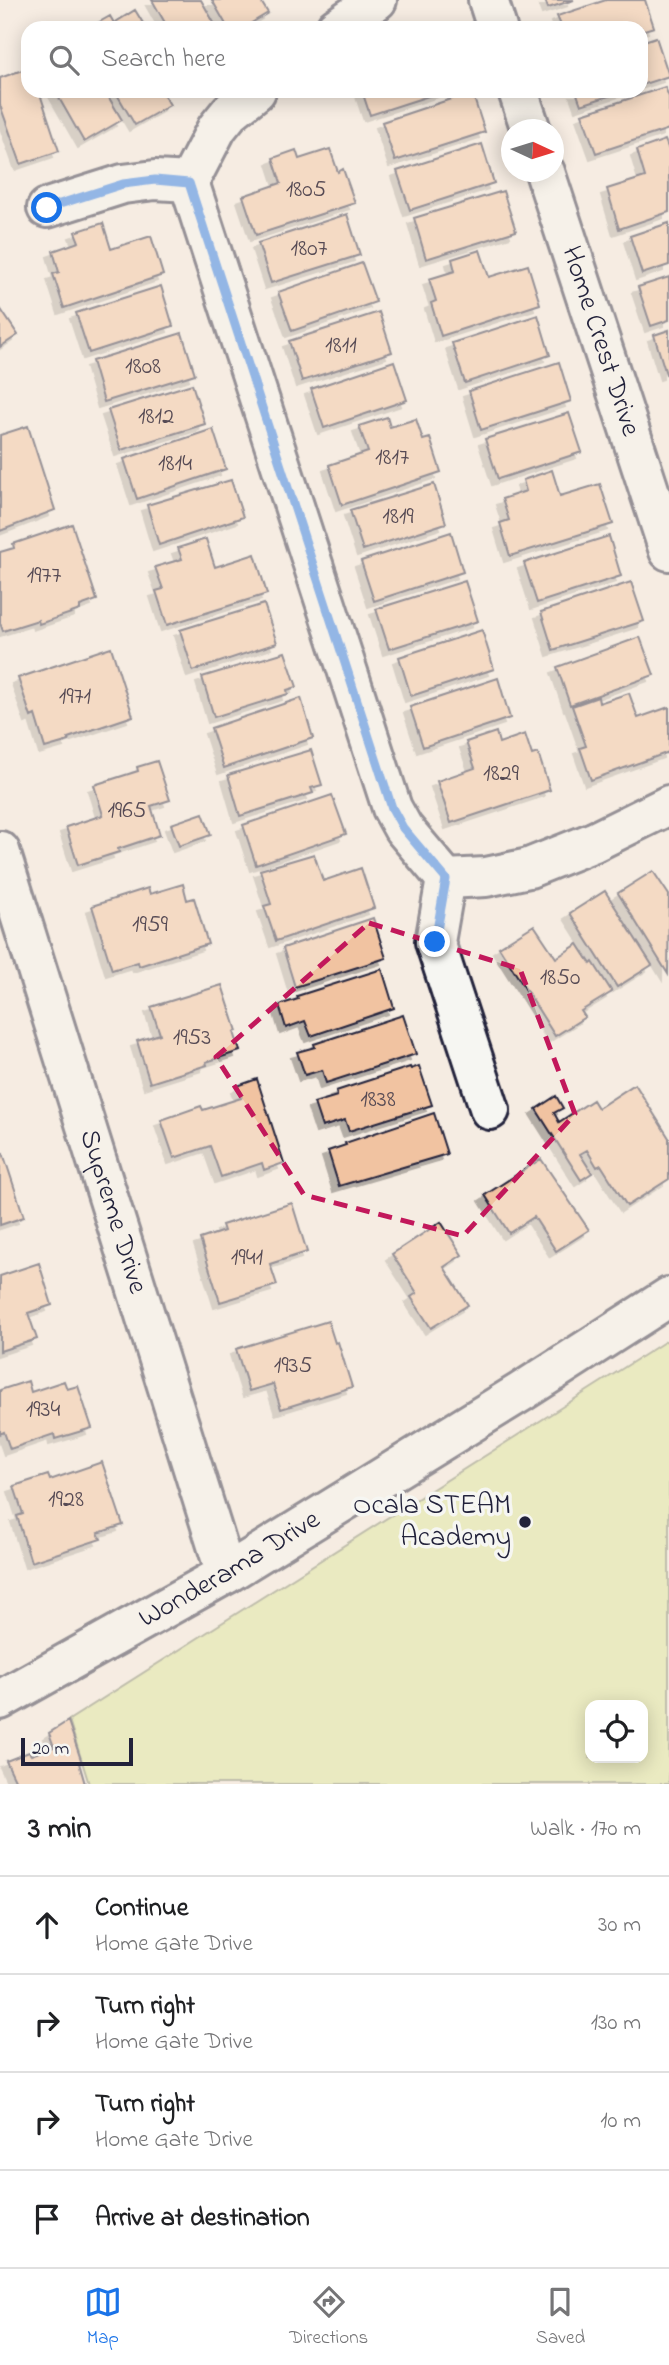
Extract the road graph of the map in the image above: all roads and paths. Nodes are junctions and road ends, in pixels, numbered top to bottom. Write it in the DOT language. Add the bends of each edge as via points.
graph roads {
  1 [pos="377,0"];
  2 [pos="488,0"];
  3 [pos="346,21"];
  4 [pos="495,21"];
  5 [pos="247,98"];
  6 [pos="520,98"];
  7 [pos="527,119"];
  8 [pos="547,182"];
  9 [pos="189,183"];
  10 [pos="47,208"];
  11 [pos="669,551"];
  12 [pos="669,805"];
  13 [pos="0,851"];
  14 [pos="446,879"];
  15 [pos="490,1110"];
  16 [pos="669,1297"];
  17 [pos="226,1574"];
  18 [pos="0,1700"];
  1 -- 3 [label="street"];
  2 -- 4 [label="street"];
  5 -- 9 [label="street" via="217,128"];
  6 -- 7 [label="street"];
  8 -- 11 [label="street, Home Crest Drive"];
  9 -- 10 [label="street" via="155,180 123,184"];
  9 -- 14 [label="street" via="392,808"];
  12 -- 14 [label="street" via="529,868"];
  13 -- 17 [label="street, Supreme Drive"];
  14 -- 15 [label="street" via="435,942"];
  16 -- 17 [label="street, Wonderama Drive"];
  17 -- 18 [label="street, Wonderama Drive"];
}
